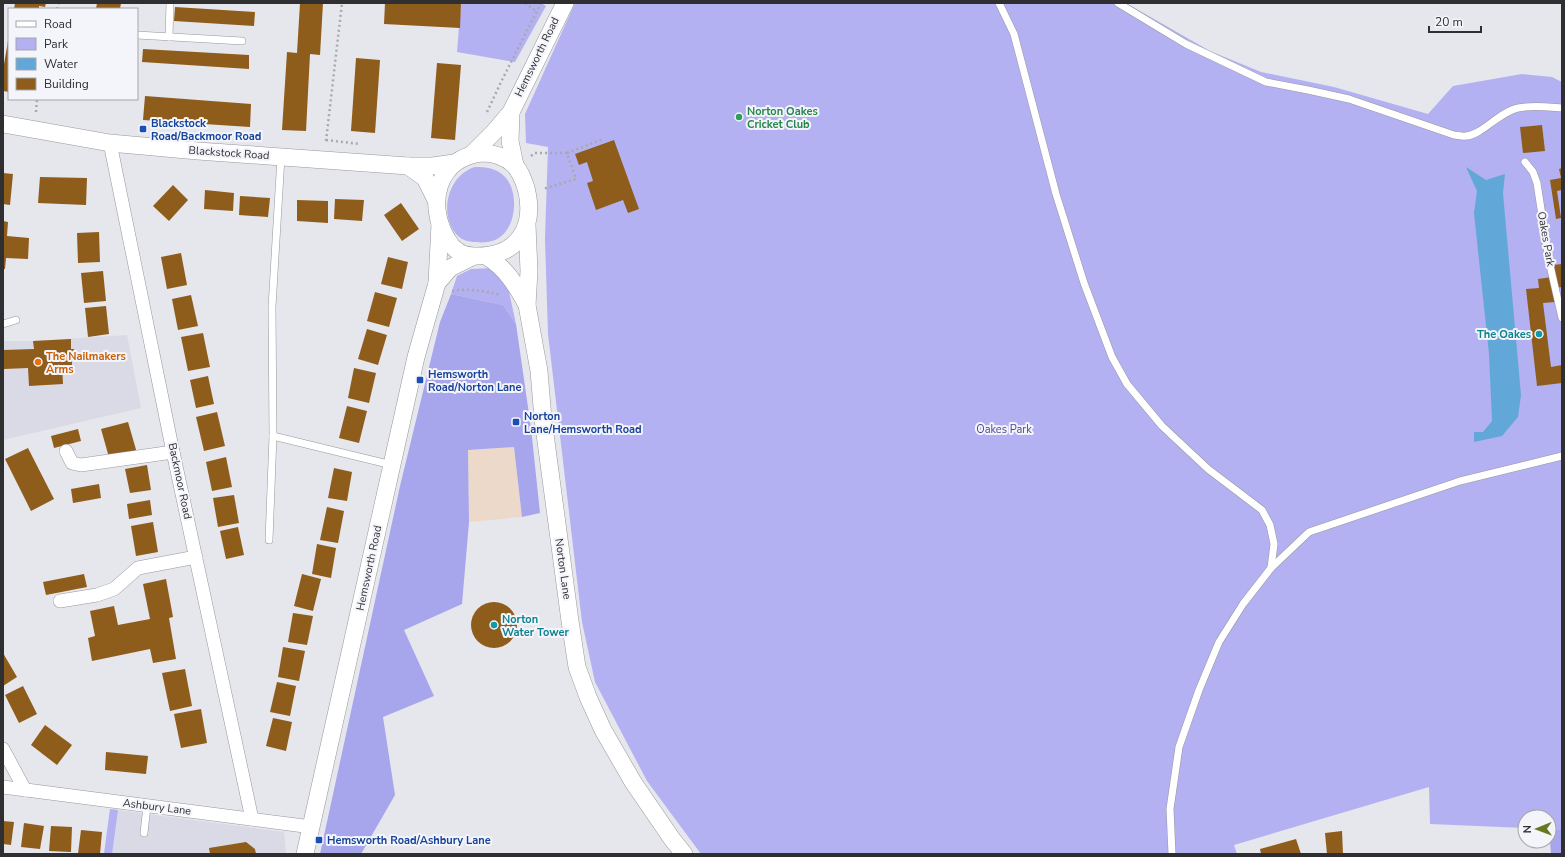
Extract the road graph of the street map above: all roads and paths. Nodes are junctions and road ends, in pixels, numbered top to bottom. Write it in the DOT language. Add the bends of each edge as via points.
graph roads {
  1 [pos="170,3"];
  2 [pos="342,3"];
  3 [pos="541,3"];
  4 [pos="565,3"];
  5 [pos="999,3"];
  6 [pos="1118,3"];
  7 [pos="138,35"];
  8 [pos="169,37"];
  9 [pos="242,41"];
  10 [pos="1562,108"];
  11 [pos="511,112"];
  12 [pos="487,113"];
  13 [pos="3,124"];
  14 [pos="603,139"];
  15 [pos="326,140"];
  16 [pos="110,143"];
  17 [pos="365,144"];
  18 [pos="567,153"];
  19 [pos="472,154"];
  20 [pos="281,157"];
  21 [pos="324,160"];
  22 [pos="1525,162"];
  23 [pos="454,163"];
  24 [pos="515,165"];
  25 [pos="408,166"];
  26 [pos="527,194"];
  27 [pos="436,200"];
  28 [pos="440,224"];
  29 [pos="527,225"];
  30 [pos="479,256"];
  31 [pos="435,290"];
  32 [pos="527,305"];
  33 [pos="1562,318"];
  34 [pos="16,320"];
  35 [pos="3,324"];
  36 [pos="273,436"];
  37 [pos="66,451"];
  38 [pos="173,452"];
  39 [pos="1562,456"];
  40 [pos="392,465"];
  41 [pos="270,540"];
  42 [pos="196,557"];
  43 [pos="1271,568"];
  44 [pos="60,601"];
  45 [pos="3,749"];
  46 [pos="3,788"];
  47 [pos="25,790"];
  48 [pos="147,806"];
  49 [pos="252,819"];
  50 [pos="312,828"];
  51 [pos="144,833"];
  52 [pos="305,854"];
  53 [pos="684,854"];
  54 [pos="1172,854"];
  1 -- 8 [label="lane"];
  2 -- 15 [label="path"];
  3 -- 12 [label="path"];
  4 -- 11 [label="street, Hemsworth Road"];
  5 -- 43 [label="lane" via="1014,34 1056,194 1084,283 1112,358 1127,384 1162,426 1208,469 1262,510 1270,525 1274,544"];
  6 -- 10 [label="lane" via="1186,44 1266,82 1349,99 1454,135 1474,134 1502,114 1518,108"];
  7 -- 8 [label="lane"];
  8 -- 9 [label="lane"];
  11 -- 19 [label="street, Hemsworth Road"];
  11 -- 24 [label="street, Hemsworth Road" via="510,141"];
  13 -- 16 [label="street, Blackstock Road"];
  14 -- 18 [label="path"];
  15 -- 17 [label="path"];
  15 -- 21 [label="path"];
  16 -- 20 [label="street, Blackstock Road"];
  16 -- 38 [label="street, Backmoor Road"];
  18 -- 24 [label="path" via="535,153"];
  18 -- 26 [label="path" via="576,179"];
  19 -- 23 [label="street"];
  19 -- 24 [label="street" via="489,153"];
  20 -- 21 [label="street, Blackstock Road"];
  20 -- 36 [label="lane" via="272,307"];
  21 -- 25 [label="street, Blackstock Road"];
  22 -- 33 [label="lane, Oakes Park" via="1537,183 1549,261"];
  23 -- 25 [label="street, Blackstock Road"];
  23 -- 27 [label="street" via="443,177"];
  24 -- 26 [label="street" via="524,181"];
  25 -- 27 [label="street" via="425,178"];
  26 -- 29 [label="street"];
  27 -- 28 [label="street"];
  28 -- 30 [label="street" via="454,249"];
  28 -- 31 [label="street, Hemsworth Road"];
  29 -- 30 [label="street" via="519,239 510,247 498,253"];
  29 -- 32 [label="street, Norton Lane"];
  30 -- 31 [label="street, Hemsworth Road" via="450,268"];
  30 -- 32 [label="street, Norton Lane" via="496,262 507,272"];
  31 -- 32 [label="path" via="486,291"];
  31 -- 40 [label="street, Hemsworth Road" via="416,357"];
  32 -- 53 [label="street, Norton Lane" via="578,667 588,697 633,782"];
  34 -- 35 [label="lane"];
  36 -- 40 [label="lane"];
  36 -- 41 [label="lane"];
  37 -- 38 [label="street" via="72,463 81,465"];
  38 -- 42 [label="street, Backmoor Road"];
  39 -- 43 [label="lane" via="1460,481 1309,532"];
  40 -- 50 [label="street, Hemsworth Road"];
  42 -- 44 [label="street" via="138,568 114,589"];
  42 -- 49 [label="street, Backmoor Road"];
  43 -- 54 [label="lane" via="1243,604 1219,642 1179,747 1170,809"];
  45 -- 47 [label="street"];
  46 -- 47 [label="street, Ashbury Lane"];
  47 -- 48 [label="street, Ashbury Lane"];
  48 -- 49 [label="street, Ashbury Lane" via="212,818"];
  48 -- 51 [label="lane"];
  49 -- 50 [label="street, Ashbury Lane"];
  50 -- 52 [label="street, Hemsworth Road"];
}
